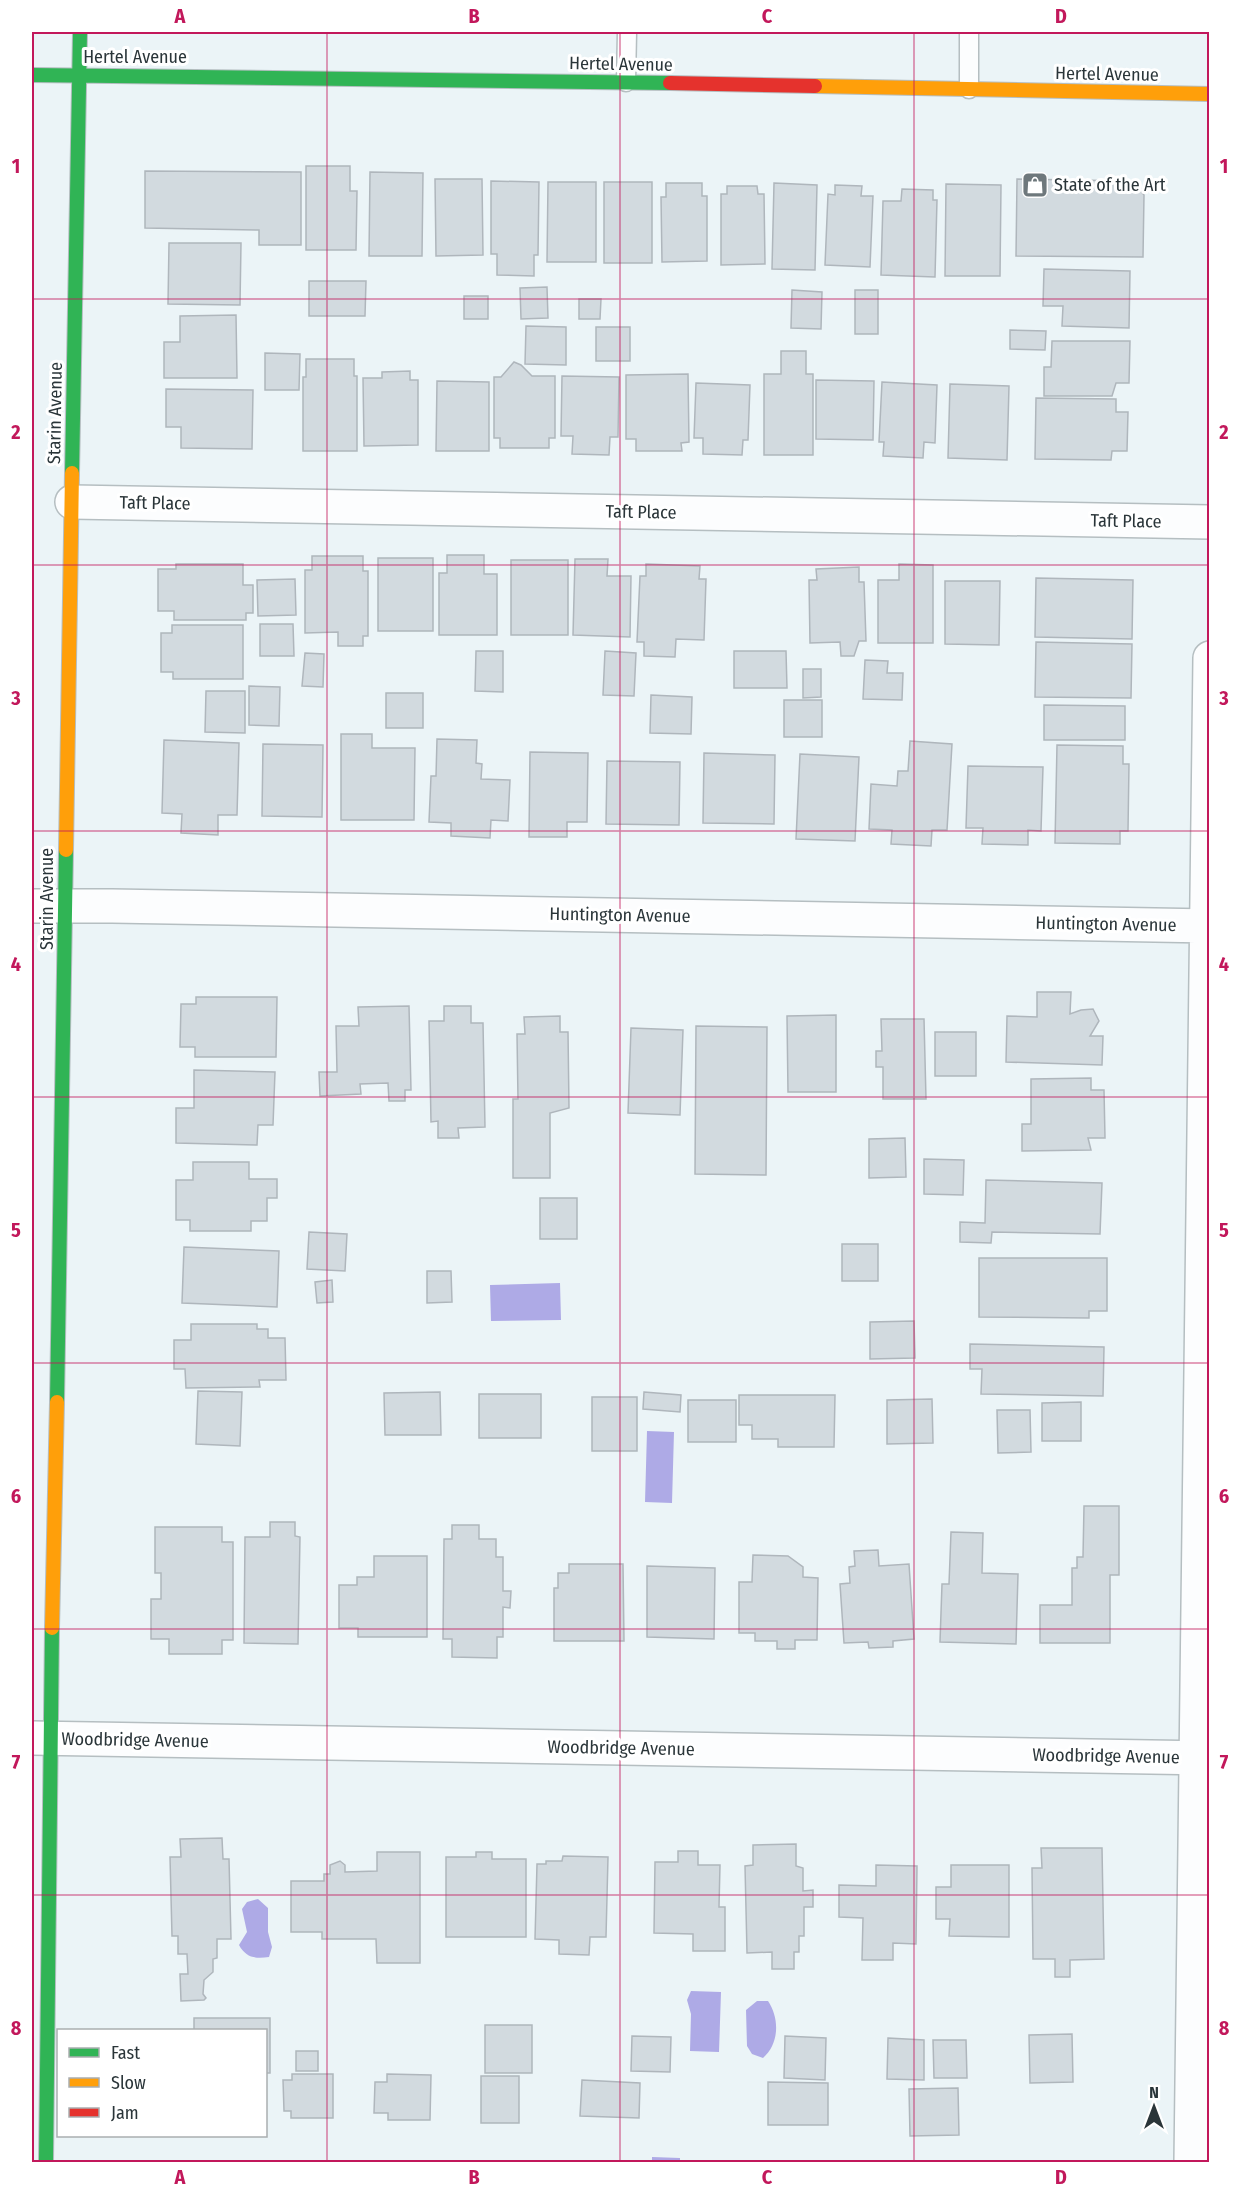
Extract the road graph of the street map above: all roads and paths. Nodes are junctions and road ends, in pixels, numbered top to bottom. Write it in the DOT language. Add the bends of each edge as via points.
graph roads {
  1 [pos="80,32"];
  2 [pos="627,32"];
  3 [pos="969,32"];
  4 [pos="32,75"];
  5 [pos="80,75"];
  6 [pos="626,82"];
  7 [pos="969,89"];
  8 [pos="1209,94"];
  9 [pos="72,502"];
  10 [pos="1209,522"];
  11 [pos="1209,658"];
  12 [pos="65,905"];
  13 [pos="32,906"];
  14 [pos="1208,926"];
  15 [pos="40,1738"];
  16 [pos="1203,1758"];
  17 [pos="46,2163"];
  18 [pos="1191,2163"];
  1 -- 5 [label="street, Starin Avenue"];
  2 -- 6 [label="lane"];
  3 -- 7 [label="lane"];
  4 -- 5 [label="street, Hertel Avenue"];
  5 -- 6 [label="street, Hertel Avenue"];
  5 -- 9 [label="street, Starin Avenue"];
  6 -- 7 [label="street, Hertel Avenue"];
  7 -- 8 [label="street, Hertel Avenue"];
  9 -- 10 [label="street, Taft Place"];
  9 -- 12 [label="street, Starin Avenue"];
  11 -- 14 [label="street"];
  12 -- 13 [label="street, Huntington Avenue"];
  12 -- 14 [label="street, Huntington Avenue"];
  12 -- 15 [label="street, Starin Avenue" via="60,1325"];
  14 -- 16 [label="street"];
  15 -- 16 [label="street, Woodbridge Avenue"];
  15 -- 17 [label="street, Starin Avenue"];
  16 -- 18 [label="street"];
}
